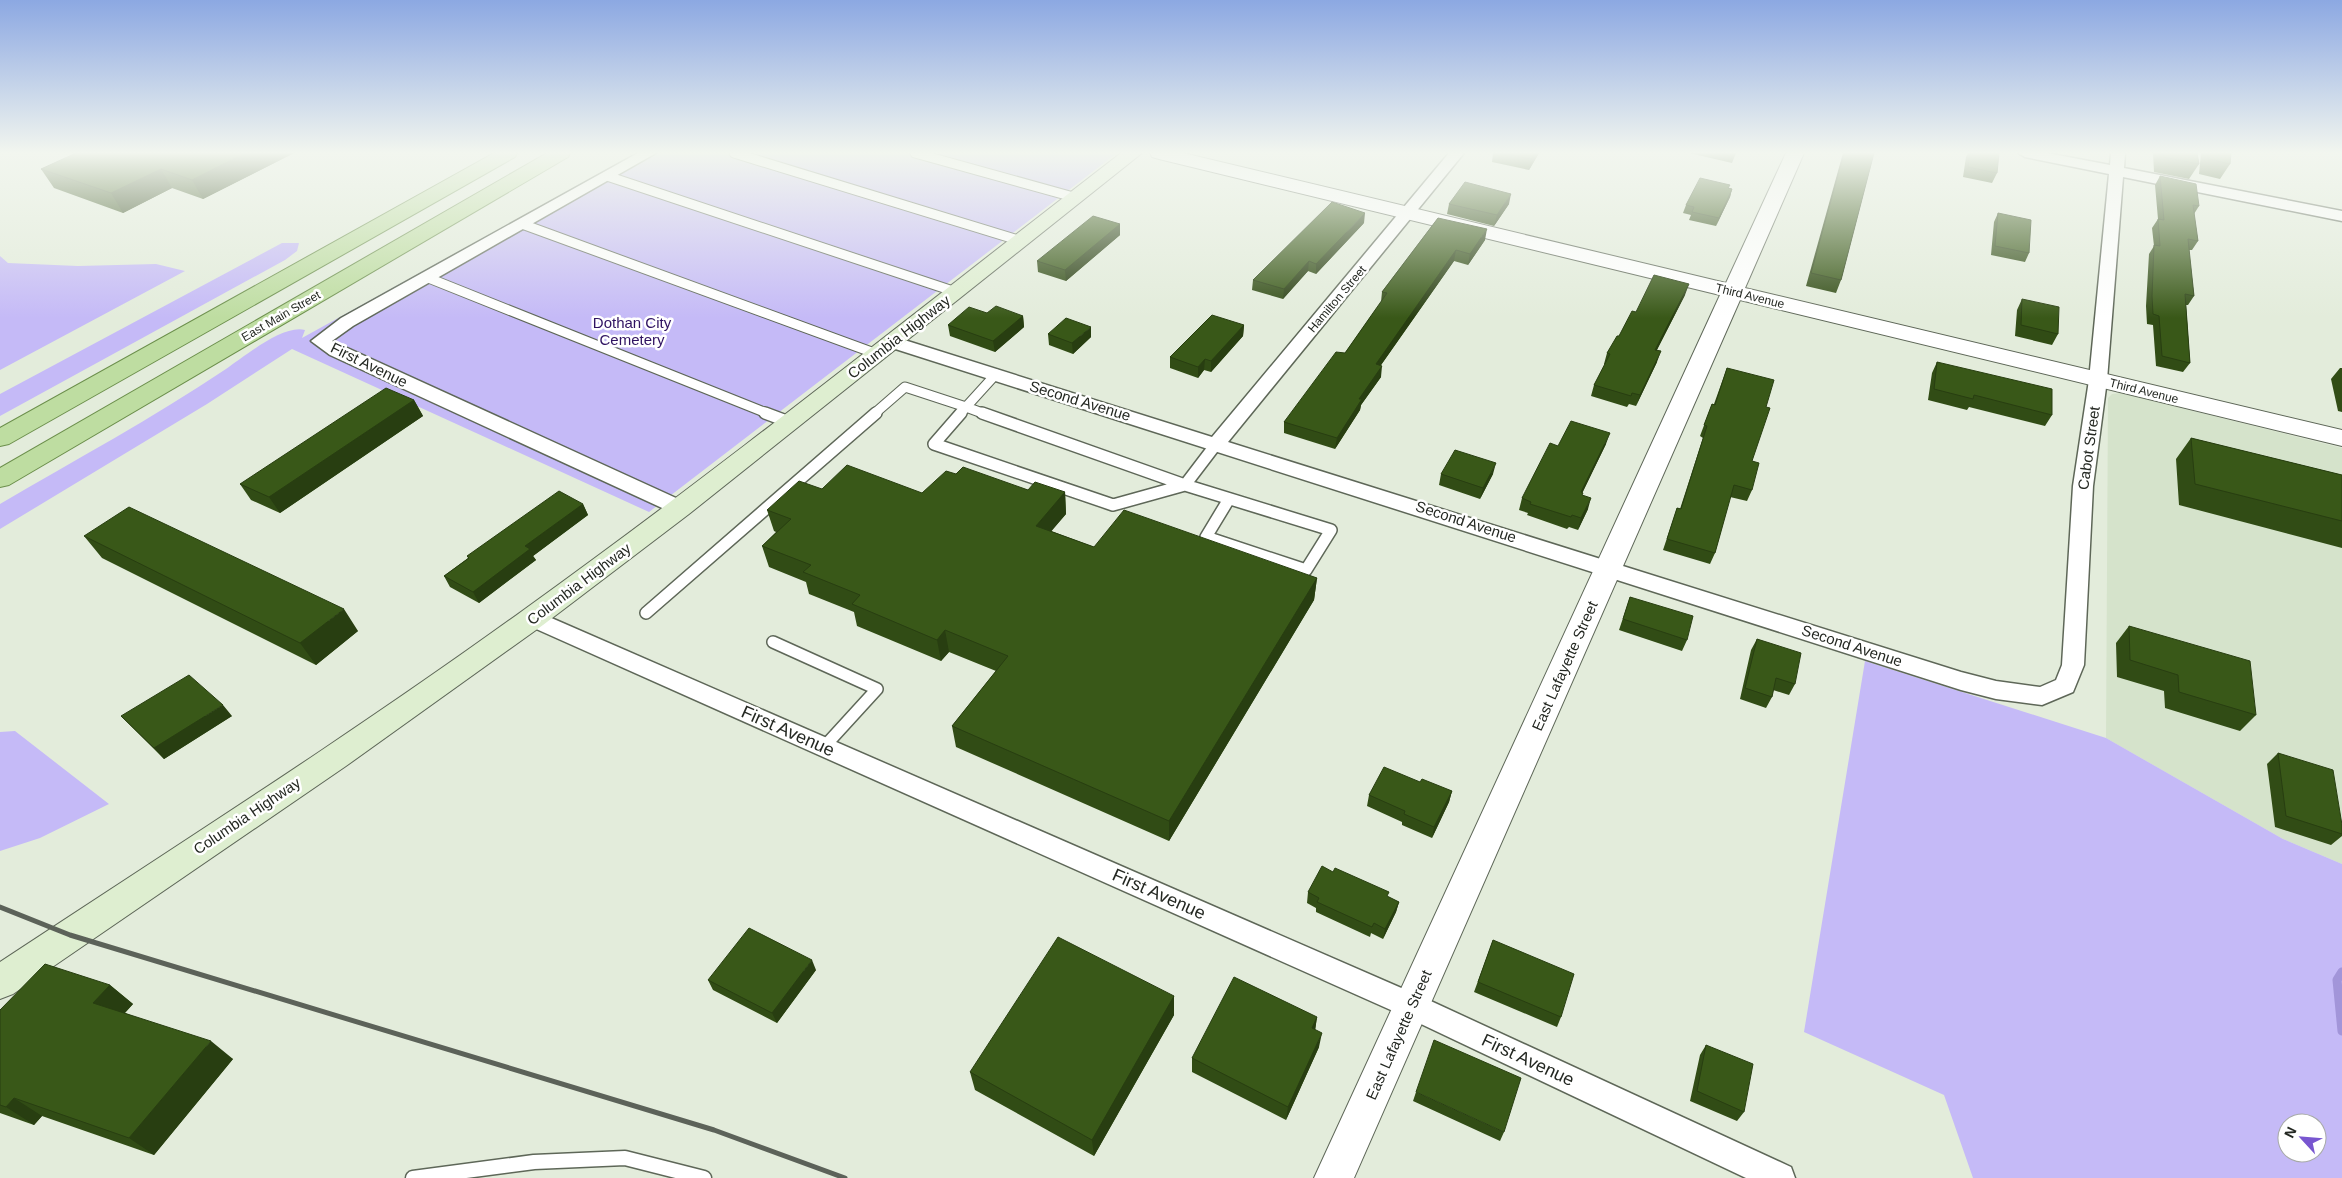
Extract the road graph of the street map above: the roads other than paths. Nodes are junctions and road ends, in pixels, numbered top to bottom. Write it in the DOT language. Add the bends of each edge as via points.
graph roads {
  1 [pos="410,208"];
  2 [pos="466,208"];
  3 [pos="550,208"];
  4 [pos="703,208"];
  5 [pos="913,208"];
  6 [pos="1064,208"];
  7 [pos="1383,208"];
  8 [pos="1413,208"];
  9 [pos="1770,208"];
  10 [pos="2113,208"];
  11 [pos="2309,208"];
  12 [pos="1408,214"];
  13 [pos="2342,216"];
  14 [pos="522,224"];
  15 [pos="1021,241"];
  16 [pos="426,277"];
  17 [pos="956,292"];
  18 [pos="1732,292"];
  19 [pos="885,348"];
  20 [pos="996,374"];
  21 [pos="2098,380"];
  22 [pos="966,407"];
  23 [pos="789,422"];
  24 [pos="0,438"];
  25 [pos="2342,438"];
  26 [pos="1217,443"];
  27 [pos="0,479"];
  28 [pos="1185,485"];
  29 [pos="1229,499"];
  30 [pos="680,508"];
  31 [pos="1609,568"];
  32 [pos="646,613"];
  33 [pos="534,618"];
  34 [pos="773,642"];
  35 [pos="2042,696"];
  36 [pos="824,747"];
  37 [pos="0,982"];
  38 [pos="1412,1006"];
  39 [pos="413,1178"];
  40 [pos="704,1178"];
  41 [pos="1334,1178"];
  42 [pos="1780,1178"];
  1 -- 24 [label="main road"];
  2 -- 27 [label="main road, East Main Street"];
  3 -- 14 [label="street, First Avenue"];
  4 -- 17 [label="lane"];
  5 -- 15 [label="lane"];
  6 -- 15 [label="main road, Columbia Highway"];
  7 -- 12 [label="street, Third Avenue"];
  8 -- 12 [label="street, Hamilton Street"];
  9 -- 18 [label="street, East Lafayette Street"];
  10 -- 21 [label="street, Cabot Street"];
  11 -- 13 [label="street"];
  12 -- 18 [label="street, Third Avenue"];
  12 -- 26 [label="street, Hamilton Street"];
  14 -- 16 [label="street, First Avenue"];
  14 -- 19 [label="lane"];
  15 -- 17 [label="main road, Columbia Highway"];
  16 -- 23 [label="lane"];
  16 -- 30 [label="street, First Avenue" via="320,340 336,351"];
  17 -- 19 [label="main road, Columbia Highway"];
  18 -- 21 [label="street, Third Avenue"];
  18 -- 31 [label="street, East Lafayette Street"];
  19 -- 20 [label="street, Second Avenue"];
  19 -- 23 [label="main road, Columbia Highway"];
  20 -- 22 [label="lane"];
  20 -- 26 [label="street, Second Avenue"];
  21 -- 25 [label="street, Third Avenue"];
  21 -- 35 [label="street, Cabot Street" via="2082,486 2073,665 2066,686"];
  22 -- 28 [label="lane"];
  22 -- 28 [label="lane" via="934,444 1113,505"];
  22 -- 32 [label="lane" via="906,387"];
  23 -- 30 [label="main road, Columbia Highway"];
  26 -- 28 [label="lane"];
  26 -- 31 [label="street, Second Avenue"];
  28 -- 29 [label="lane"];
  29 -- 29 [label="lane" via="1239,502 1331,530 1306,570 1206,537"];
  30 -- 33 [label="main road, Columbia Highway"];
  31 -- 35 [label="street, Second Avenue" via="1961,681"];
  31 -- 38 [label="street, East Lafayette Street"];
  33 -- 36 [label="street, First Avenue"];
  33 -- 37 [label="main road, Columbia Highway" via="335,757"];
  34 -- 36 [label="lane" via="877,689"];
  36 -- 38 [label="street, First Avenue"];
  38 -- 41 [label="street, East Lafayette Street"];
  38 -- 42 [label="street, First Avenue"];
  39 -- 40 [label="lane" via="534,1162 625,1158"];
}
